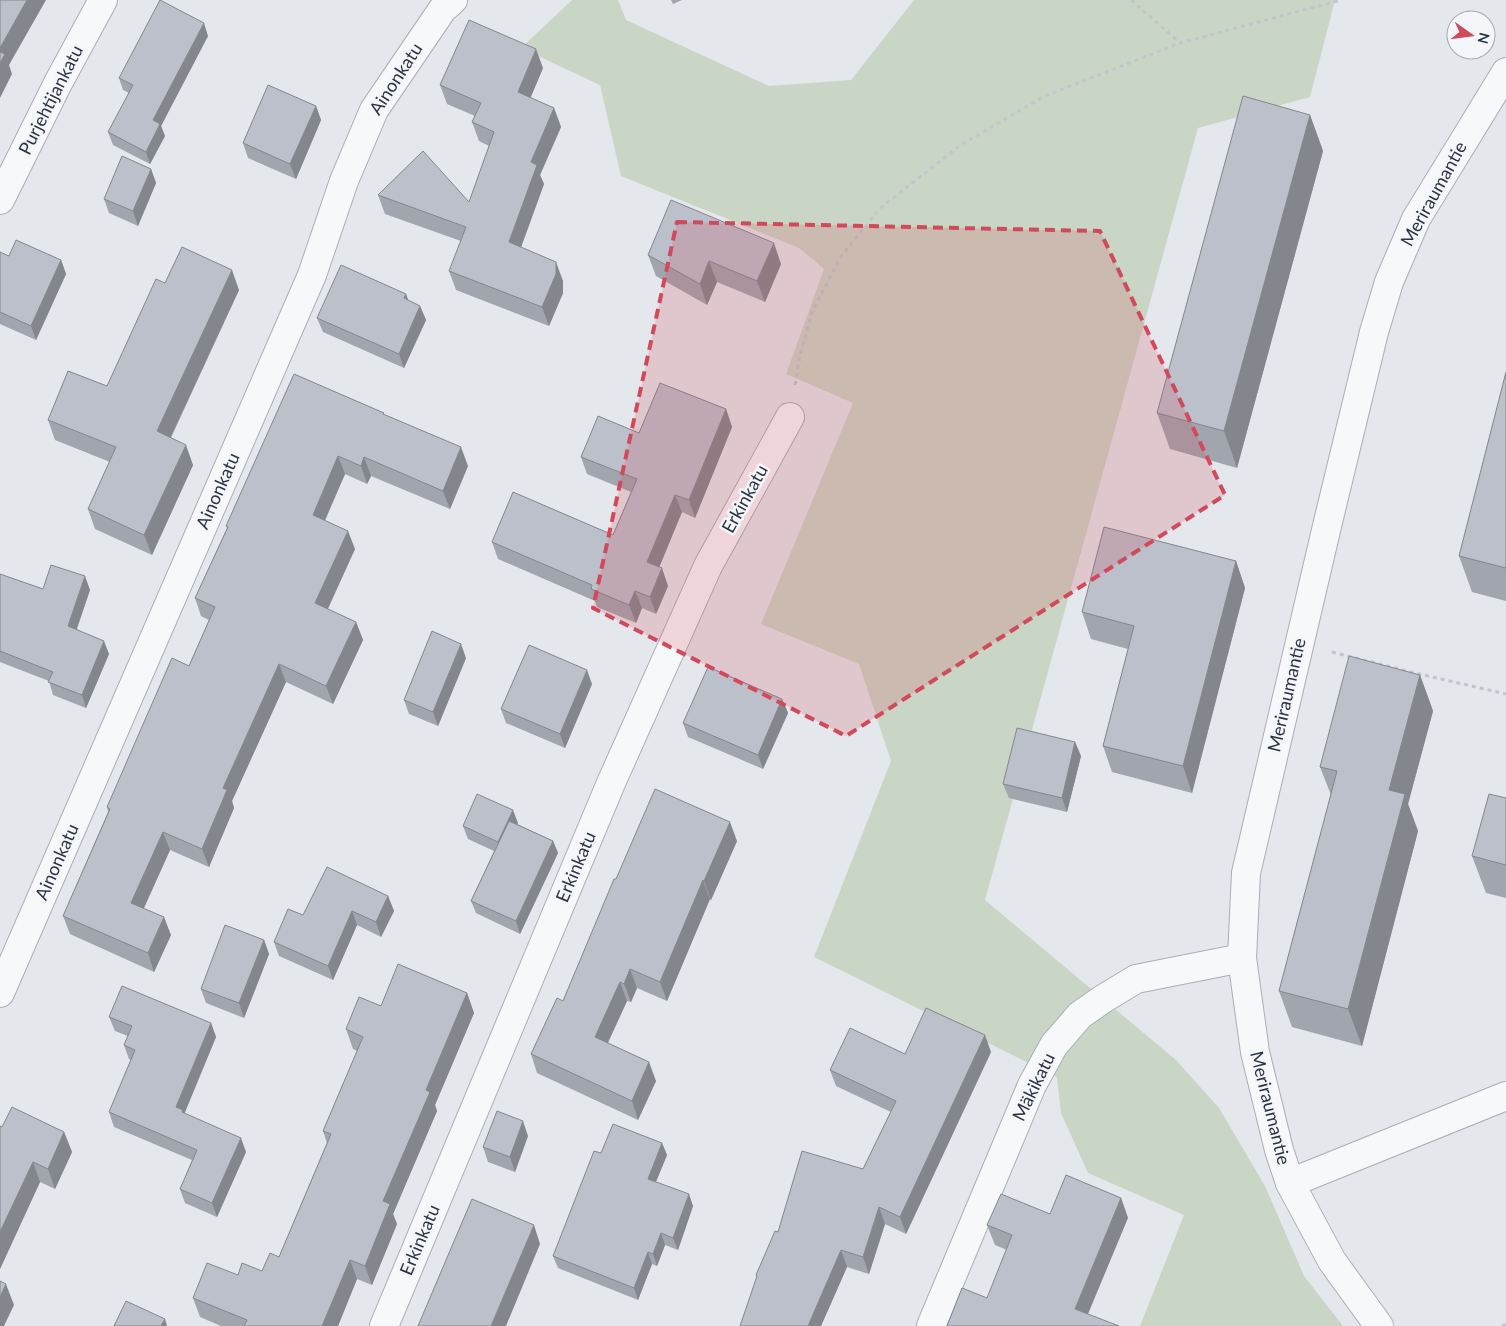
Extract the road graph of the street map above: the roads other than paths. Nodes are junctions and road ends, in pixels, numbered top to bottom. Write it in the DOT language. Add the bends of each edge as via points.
graph roads {
  1 [pos="103,0"];
  2 [pos="453,0"];
  3 [pos="1506,72"];
  4 [pos="0,200"];
  5 [pos="790,417"];
  6 [pos="1242,958"];
  7 [pos="0,993"];
  8 [pos="1506,1096"];
  9 [pos="1290,1184"];
  10 [pos="384,1326"];
  11 [pos="931,1326"];
  12 [pos="1379,1326"];
  1 -- 4 [label="street, Purjehtijankatu"];
  2 -- 7 [label="street, Ainonkatu" via="442,10 374,110 344,181 312,275"];
  3 -- 6 [label="street, Meriraumantie" via="1416,219 1389,282 1374,332 1246,873"];
  5 -- 10 [label="street, Erkinkatu" via="704,575 611,783"];
  6 -- 9 [label="street, Meriraumantie" via="1255,1052"];
  6 -- 11 [label="street, Mäkikatu" via="1136,978 1080,1015 1054,1045 1032,1086"];
  8 -- 9 [label="street"];
  9 -- 12 [label="street, Meriraumantie" via="1332,1261"];
}
